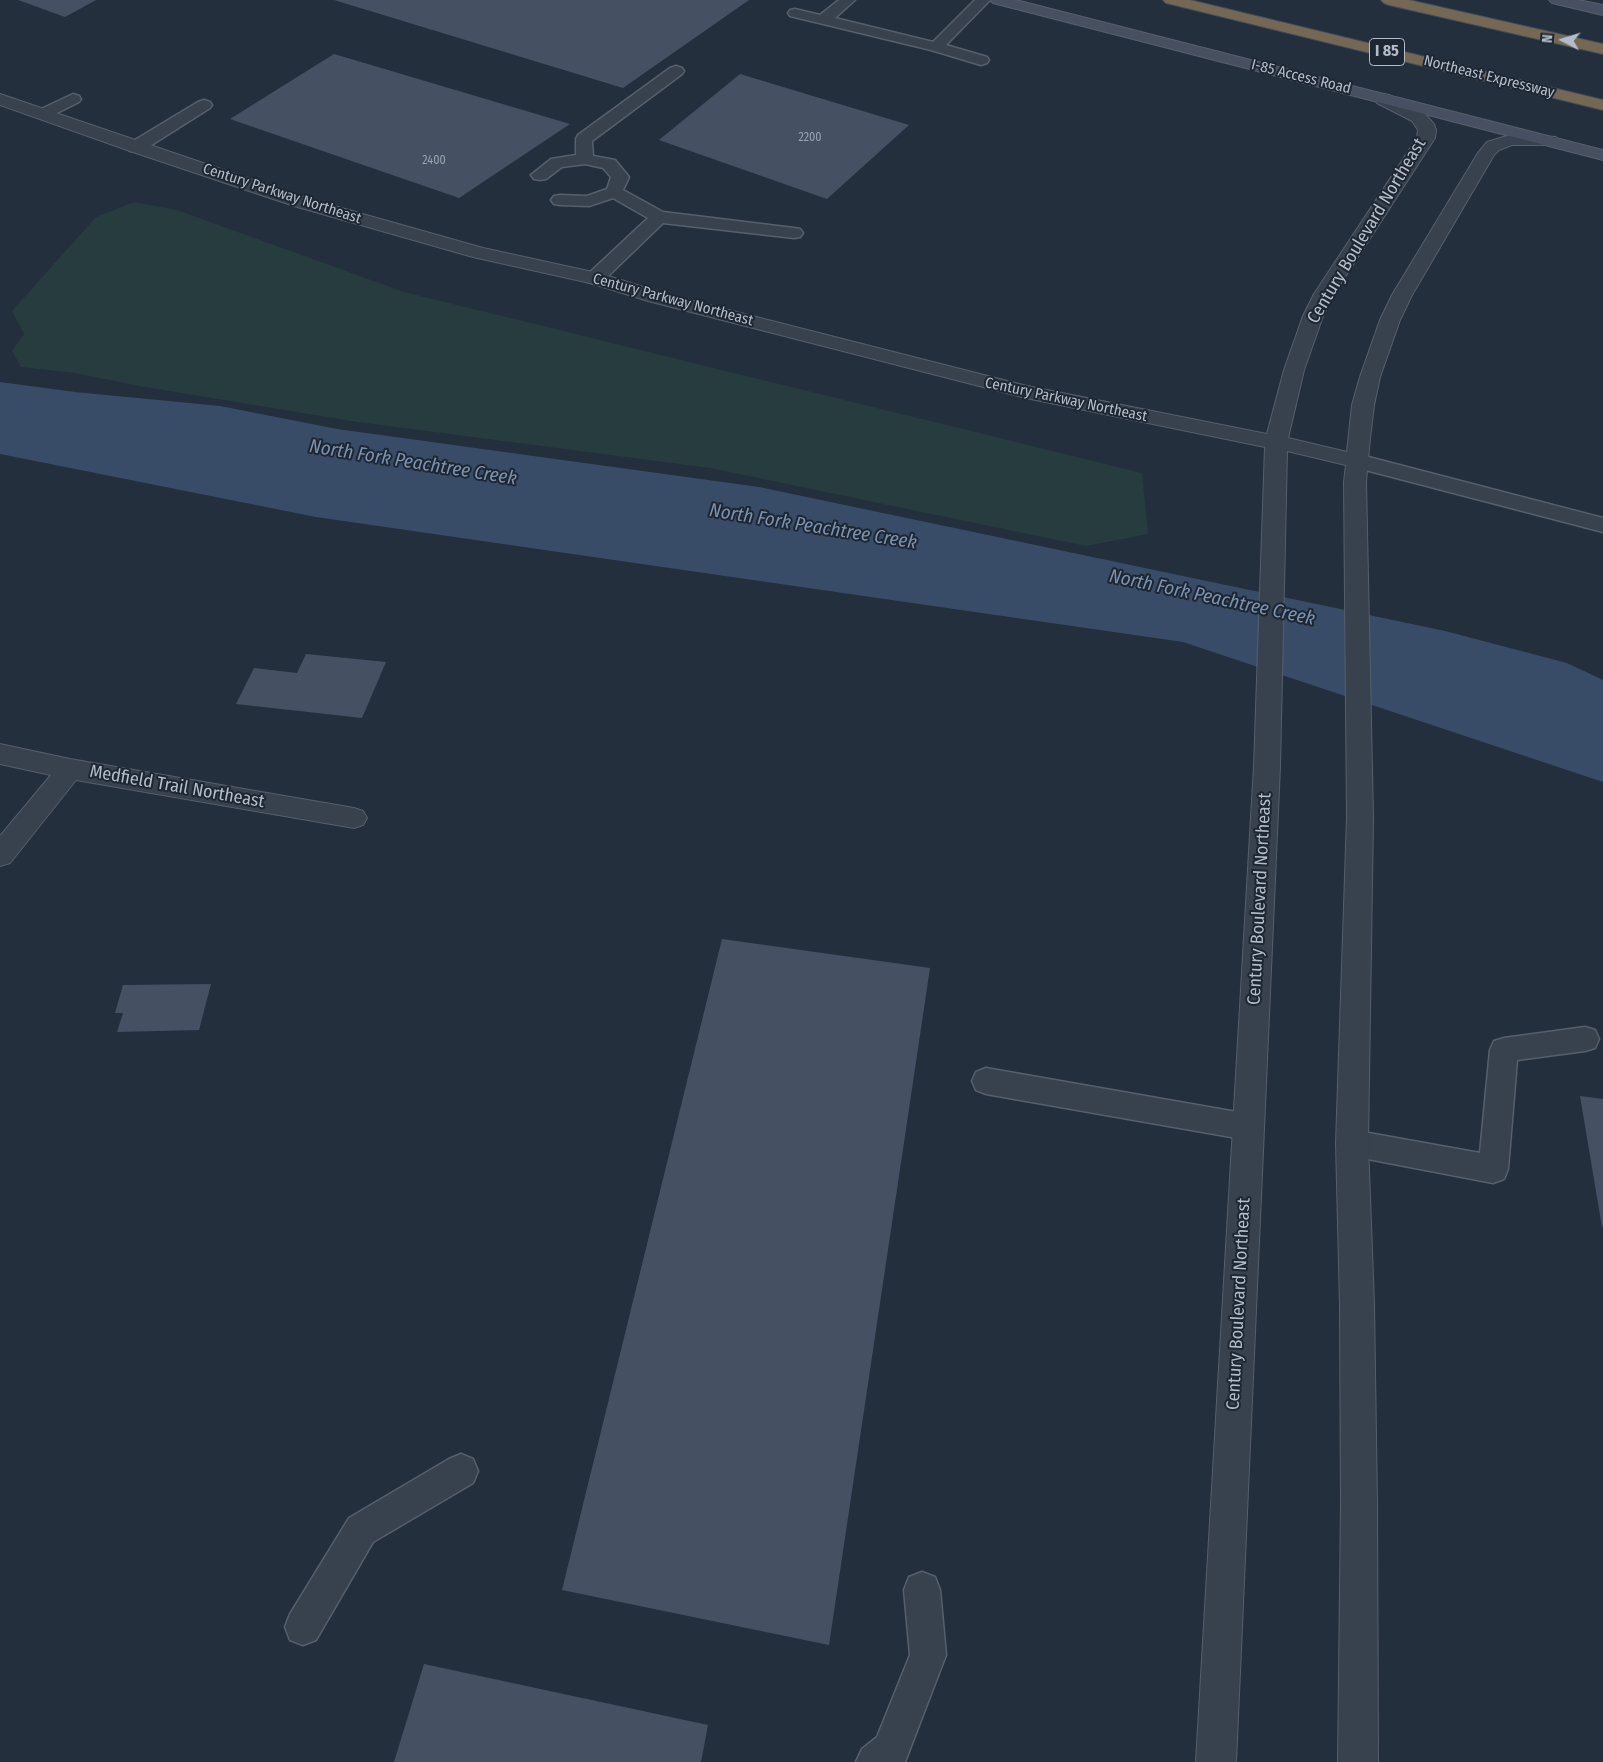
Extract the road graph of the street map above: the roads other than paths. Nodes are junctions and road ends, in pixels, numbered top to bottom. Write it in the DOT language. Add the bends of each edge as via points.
graph roads {
  1 [pos="848,0"];
  2 [pos="983,0"];
  3 [pos="998,0"];
  4 [pos="1171,0"];
  5 [pos="1389,0"];
  6 [pos="1557,0"];
  7 [pos="1603,10"];
  8 [pos="796,13"];
  9 [pos="823,20"];
  10 [pos="936,47"];
  11 [pos="1603,49"];
  12 [pos="981,60"];
  13 [pos="676,71"];
  14 [pos="1384,98"];
  15 [pos="0,99"];
  16 [pos="73,99"];
  17 [pos="204,105"];
  18 [pos="1603,105"];
  19 [pos="43,114"];
  20 [pos="1550,141"];
  21 [pos="136,147"];
  22 [pos="1603,154"];
  23 [pos="585,159"];
  24 [pos="540,175"];
  25 [pos="614,192"];
  26 [pos="560,200"];
  27 [pos="659,217"];
  28 [pos="794,234"];
  29 [pos="596,278"];
  30 [pos="1276,442"];
  31 [pos="1357,461"];
  32 [pos="1603,525"];
  33 [pos="0,754"];
  34 [pos="70,769"];
  35 [pos="354,818"];
  36 [pos="0,855"];
  37 [pos="1585,1039"];
  38 [pos="986,1081"];
  39 [pos="1248,1128"];
  40 [pos="1352,1143"];
  41 [pos="461,1472"];
  42 [pos="922,1590"];
  43 [pos="303,1627"];
  44 [pos="875,1762"];
  45 [pos="1216,1762"];
  46 [pos="1358,1762"];
  1 -- 9 [label="lane"];
  2 -- 10 [label="lane"];
  3 -- 14 [label="main road, I-85 Access Road"];
  4 -- 18 [label="highway, Northeast Expressway / I 85"];
  5 -- 11 [label="highway"];
  6 -- 7 [label="main road"];
  8 -- 9 [label="lane"];
  9 -- 10 [label="lane"];
  10 -- 12 [label="lane"];
  13 -- 23 [label="lane" via="584,139"];
  14 -- 20 [label="main road, I-85 Access Road"];
  14 -- 30 [label="street, Century Boulevard Northeast" via="1418,117 1425,124 1426,138 1313,316 1294,370"];
  15 -- 19 [label="street, Century Parkway Northeast"];
  16 -- 19 [label="lane"];
  17 -- 21 [label="lane"];
  19 -- 21 [label="street, Century Parkway Northeast"];
  20 -- 22 [label="main road, I-85 Access Road"];
  20 -- 31 [label="street" via="1510,140 1493,146 1448,217 1402,295 1379,347 1363,405"];
  21 -- 29 [label="street, Century Parkway Northeast" via="300,202 396,230 480,253"];
  23 -- 24 [label="lane" via="557,163"];
  23 -- 25 [label="lane" via="609,164 620,177"];
  25 -- 26 [label="lane" via="588,201"];
  25 -- 27 [label="lane"];
  27 -- 28 [label="lane"];
  27 -- 29 [label="lane"];
  29 -- 30 [label="street, Century Parkway Northeast" via="655,297 1026,392"];
  30 -- 31 [label="street, Century Parkway Northeast"];
  30 -- 39 [label="street, Century Boulevard Northeast" via="1267,766"];
  31 -- 32 [label="lane"];
  31 -- 40 [label="street" via="1360,817"];
  33 -- 34 [label="street, Medfield Trail Northeast"];
  34 -- 35 [label="street, Medfield Trail Northeast"];
  34 -- 36 [label="street"];
  37 -- 40 [label="lane" via="1504,1050 1493,1169"];
  38 -- 39 [label="lane"];
  39 -- 45 [label="street, Century Boulevard Northeast"];
  40 -- 46 [label="street" via="1360,1504"];
  41 -- 43 [label="lane" via="361,1530"];
  42 -- 44 [label="lane" via="928,1655 890,1750"];
}
